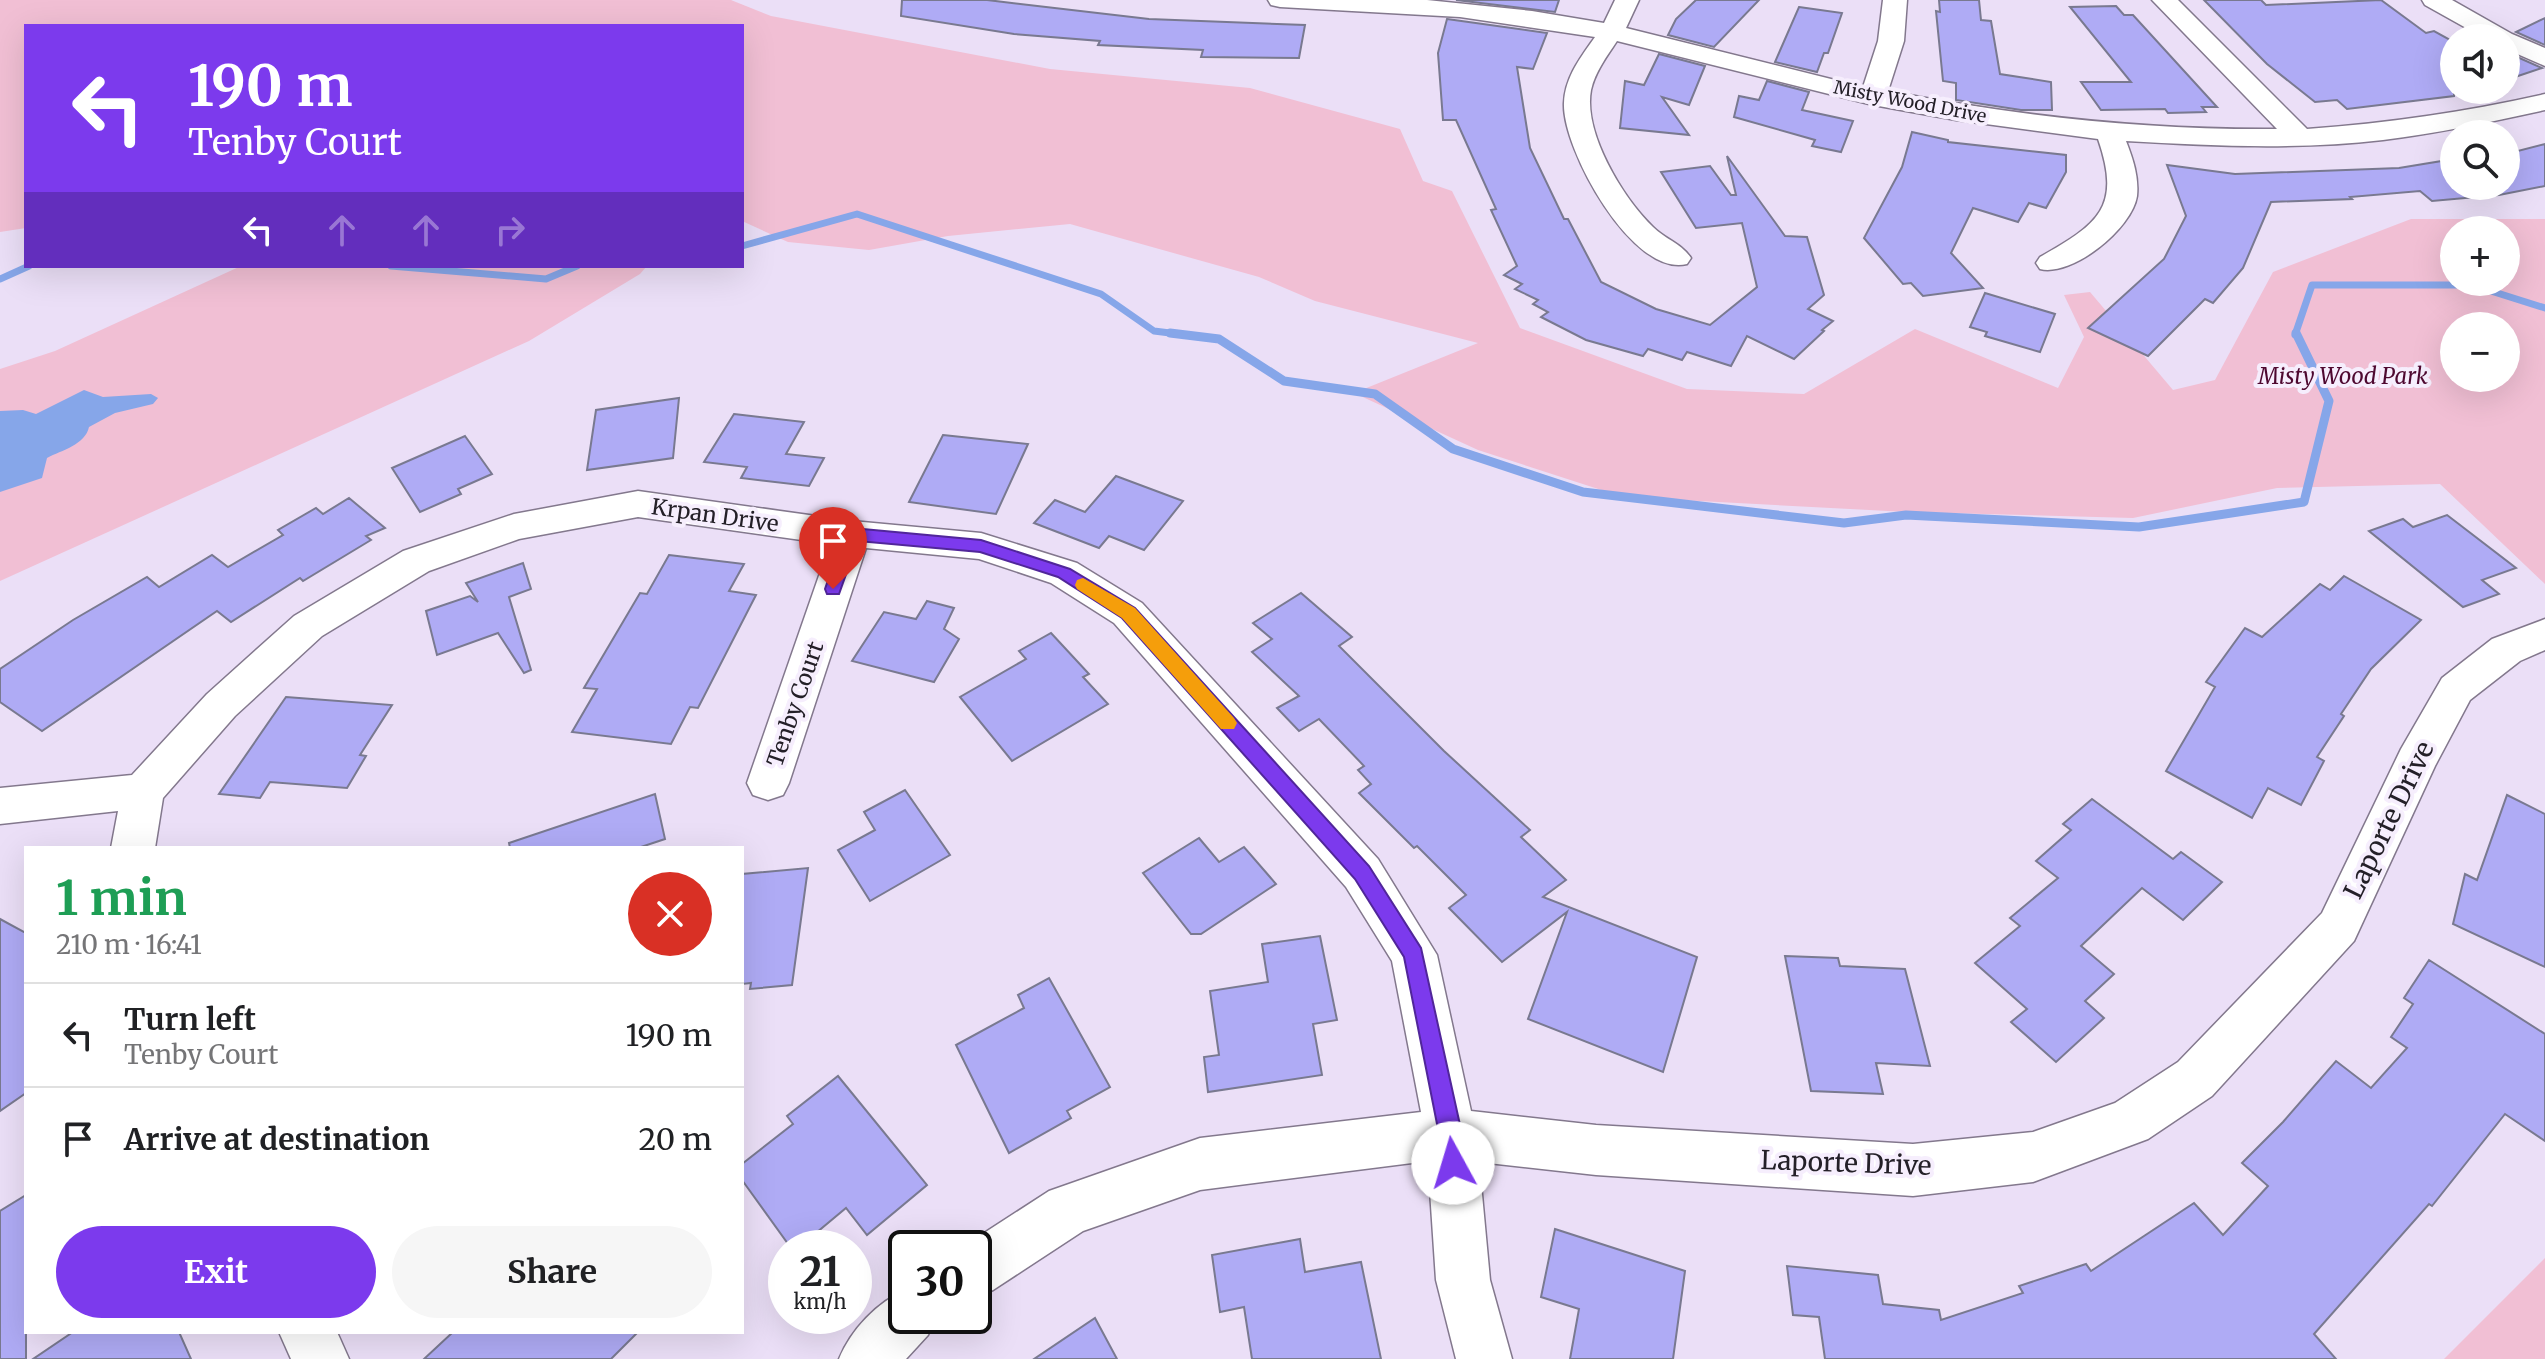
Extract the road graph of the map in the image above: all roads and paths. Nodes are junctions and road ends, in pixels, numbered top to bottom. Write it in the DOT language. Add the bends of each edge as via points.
graph roads {
  1 [pos="1280,0"];
  2 [pos="1627,0"];
  3 [pos="1895,0"];
  4 [pos="2164,0"];
  5 [pos="2434,0"];
  6 [pos="1375,2"];
  7 [pos="2477,24"];
  8 [pos="1610,32"];
  9 [pos="2520,46"];
  10 [pos="2545,58"];
  11 [pos="1873,97"];
  12 [pos="2545,102"];
  13 [pos="2109,131"];
  14 [pos="2299,136"];
  15 [pos="1676,258"];
  16 [pos="2051,263"];
  17 [pos="852,534"];
  18 [pos="2545,634"];
  19 [pos="768,783"];
  20 [pos="143,791"];
  21 [pos="0,806"];
  22 [pos="133,846"];
  23 [pos="1451,1134"];
  24 [pos="992,1259"];
  25 [pos="308,1334"];
  26 [pos="891,1334"];
  27 [pos="321,1359"];
  28 [pos="867,1359"];
  29 [pos="1484,1359"];
  1 -- 6 [label="street, Misty Wood Drive"];
  2 -- 8 [label="street"];
  3 -- 11 [label="street" via="1891,41"];
  4 -- 14 [label="street"];
  5 -- 7 [label="street"];
  6 -- 8 [label="street, Misty Wood Drive"];
  8 -- 11 [label="street, Misty Wood Drive"];
  8 -- 15 [label="street" via="1577,93 1580,127 1627,217"];
  9 -- 10 [label="street"];
  11 -- 13 [label="street, Misty Wood Drive"];
  12 -- 14 [label="street, Misty Wood Drive" via="2402,129"];
  13 -- 14 [label="street, Misty Wood Drive"];
  13 -- 16 [label="street" via="2123,165 2121,205 2092,240"];
  17 -- 19 [label="street, Tenby Court"];
  17 -- 20 [label="street, Krpan Drive" via="638,504 514,527 416,561 308,626 221,705"];
  17 -- 23 [label="street, Krpan Drive" via="981,546 1064,573 1128,613 1362,873 1414,955"];
  18 -- 23 [label="street, Laporte Drive" via="2506,650 2456,689 2338,927 2195,1079 2130,1122 2033,1157 1913,1170 1596,1150"];
  20 -- 21 [label="street"];
  20 -- 22 [label="street"];
  23 -- 24 [label="street, Laporte Drive" via="1200,1164 1068,1210"];
  23 -- 29 [label="street, Krpan Drive" via="1463,1280"];
  25 -- 27 [label="street"];
  26 -- 28 [label="street"];
}
